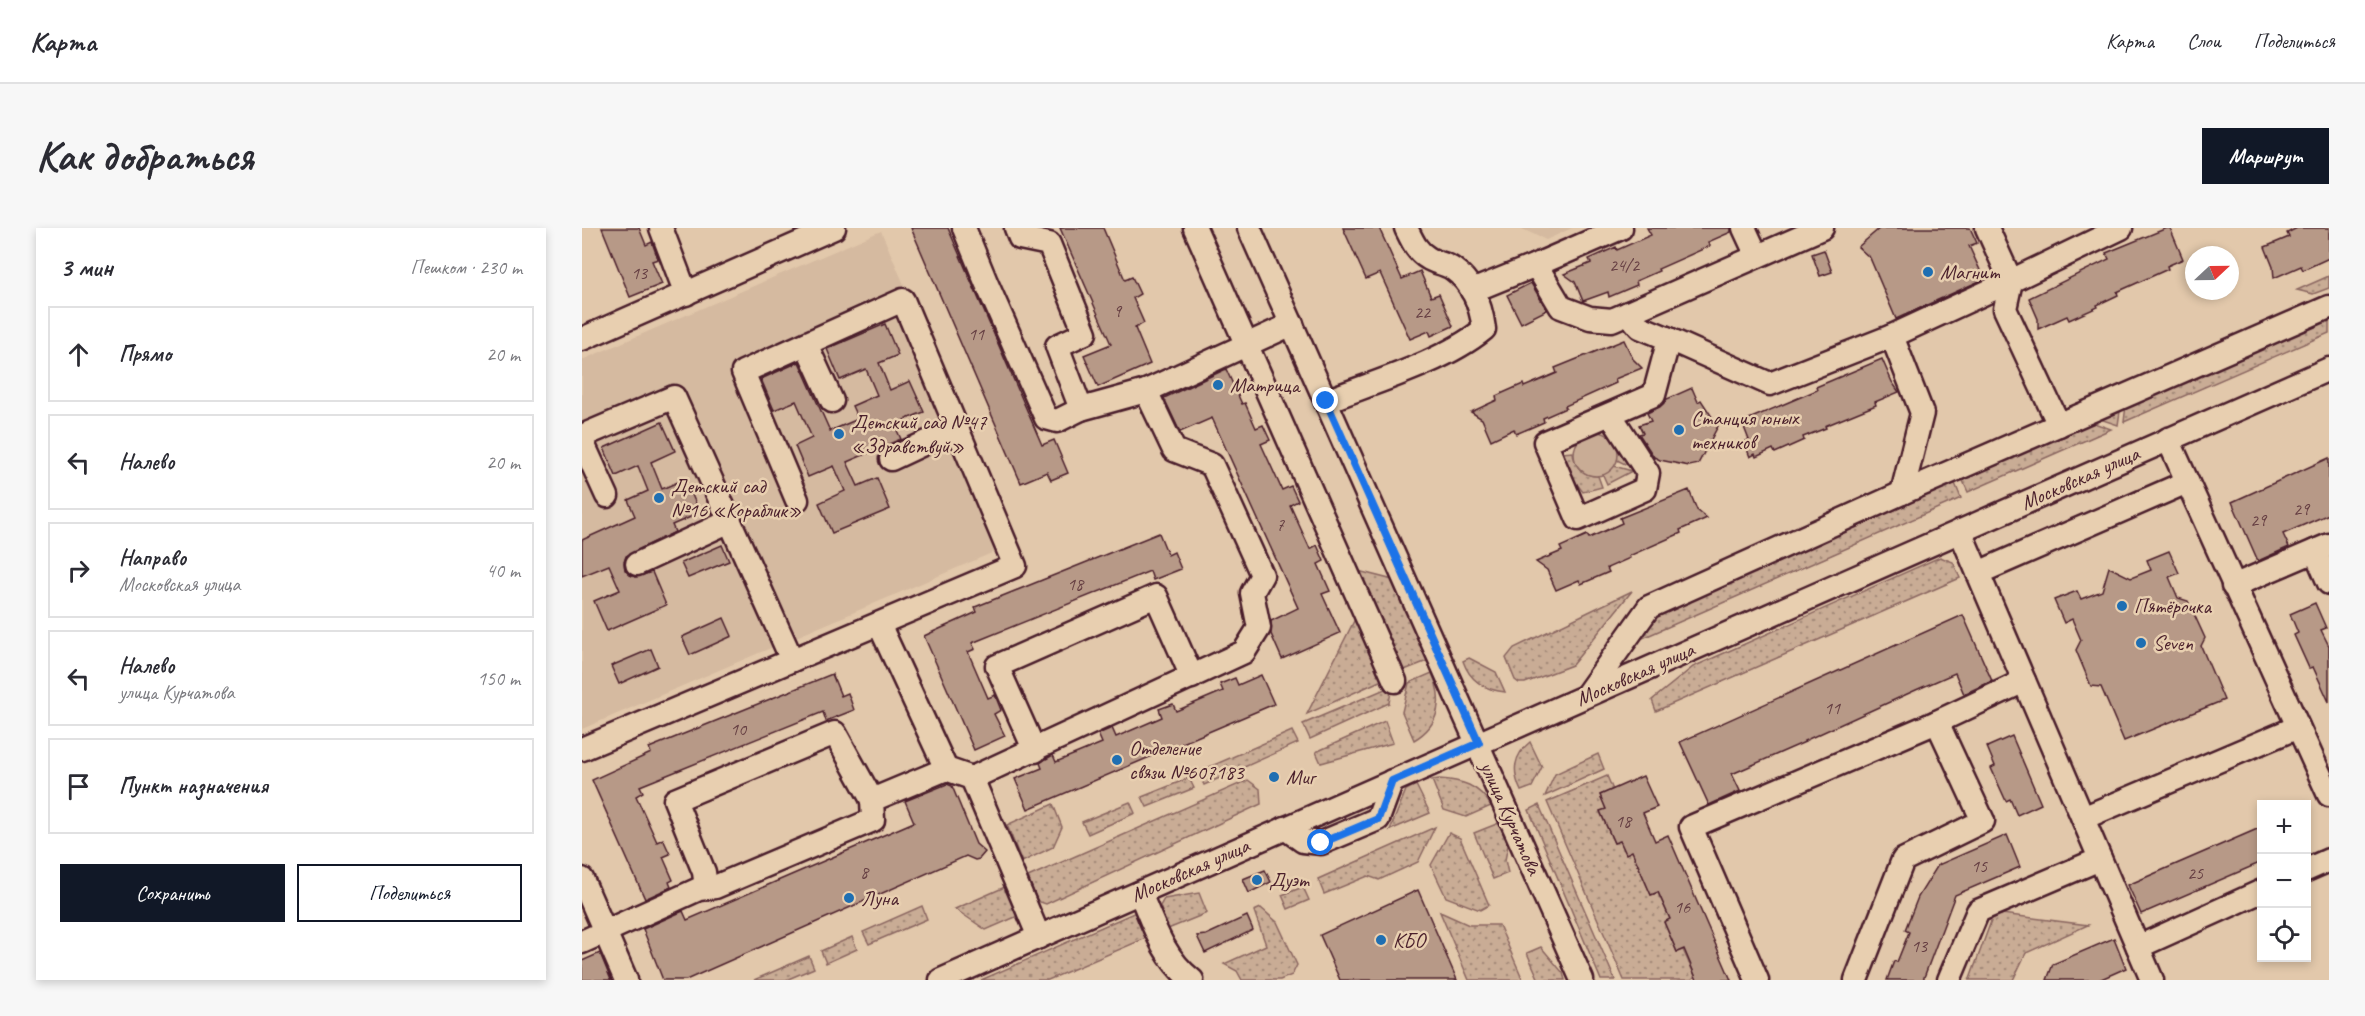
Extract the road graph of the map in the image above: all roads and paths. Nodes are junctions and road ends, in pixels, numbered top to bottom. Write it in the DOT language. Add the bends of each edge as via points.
graph roads {
  1 [pos="661,228"];
  2 [pos="834,228"];
  3 [pos="964,228"];
  4 [pos="1016,228"];
  5 [pos="1195,228"];
  6 [pos="1249,228"];
  7 [pos="1406,228"];
  8 [pos="1621,228"];
  9 [pos="1744,228"];
  10 [pos="1822,228"];
  11 [pos="1987,228"];
  12 [pos="2121,228"];
  13 [pos="1757,256"];
  14 [pos="1536,266"];
  15 [pos="2011,281"];
  16 [pos="1473,291"];
  17 [pos="686,294"];
  18 [pos="2329,307"];
  19 [pos="1628,313"];
  20 [pos="1292,324"];
  21 [pos="1892,336"];
  22 [pos="582,339"];
  23 [pos="1669,339"];
  24 [pos="806,344"];
  25 [pos="1246,344"];
  26 [pos="2329,369"];
  27 [pos="1146,391"];
  28 [pos="832,401"];
  29 [pos="1326,401"];
  30 [pos="1081,409"];
  31 [pos="1610,414"];
  32 [pos="2059,425"];
  33 [pos="957,428"];
  34 [pos="582,439"];
  35 [pos="2168,440"];
  36 [pos="891,459"];
  37 [pos="2187,482"];
  38 [pos="1902,493"];
  39 [pos="607,496"];
  40 [pos="797,500"];
  41 [pos="730,521"];
  42 [pos="1960,531"];
  43 [pos="2322,548"];
  44 [pos="637,564"];
  45 [pos="1978,573"];
  46 [pos="2329,583"];
  47 [pos="2233,586"];
  48 [pos="879,624"];
  49 [pos="792,660"];
  50 [pos="1192,677"];
  51 [pos="1395,681"];
  52 [pos="2024,681"];
  53 [pos="1586,695"];
  54 [pos="1936,722"];
  55 [pos="2298,727"];
  56 [pos="1479,743"];
  57 [pos="582,749"];
  58 [pos="1035,751"];
  59 [pos="946,769"];
  60 [pos="972,778"];
  61 [pos="2329,795"];
  62 [pos="872,800"];
  63 [pos="2083,818"];
  64 [pos="2100,860"];
  65 [pos="2329,860"];
  66 [pos="2311,868"];
  67 [pos="582,879"];
  68 [pos="706,888"];
  69 [pos="1140,893"];
  70 [pos="2257,893"];
  71 [pos="605,932"];
  72 [pos="1039,937"];
  73 [pos="582,942"];
  74 [pos="2138,947"];
  75 [pos="2149,979"];
  76 [pos="626,980"];
  77 [pos="941,980"];
  78 [pos="1192,980"];
  79 [pos="1582,980"];
  80 [pos="1757,980"];
  81 [pos="1856,980"];
  82 [pos="1949,980"];
  1 -- 17 [label="street"];
  2 -- 17 [label="street"];
  3 -- 30 [label="street" via="1046,418 1057,420"];
  4 -- 30 [label="street" via="1020,238 1049,244 1085,333 1057,346"];
  5 -- 25 [label="street"];
  6 -- 20 [label="street, улица Курчатова"];
  7 -- 16 [label="street" via="1415,246 1429,259 1453,268"];
  8 -- 14 [label="street"];
  9 -- 13 [label="street"];
  10 -- 13 [label="street"];
  11 -- 15 [label="street"];
  12 -- 15 [label="street"];
  13 -- 19 [label="street"];
  14 -- 16 [label="street"];
  14 -- 19 [label="street" via="1561,307 1590,318 1612,320"];
  15 -- 21 [label="street"];
  15 -- 32 [label="street" via="2005,309"];
  16 -- 29 [label="street" via="1482,310 1484,329 1467,342"];
  17 -- 22 [label="street"];
  18 -- 32 [label="street"];
  19 -- 23 [label="street" via="1640,327"];
  20 -- 25 [label="street"];
  20 -- 29 [label="street, улица Курчатова"];
  21 -- 23 [label="street" via="1770,384"];
  21 -- 38 [label="street" via="1922,413"];
  23 -- 31 [label="street" via="1654,395"];
  24 -- 28 [label="street"];
  24 -- 33 [label="street" via="903,300"];
  24 -- 40 [label="street" via="743,372"];
  25 -- 27 [label="street"];
  25 -- 51 [label="street"];
  26 -- 35 [label="street, Московская улица"];
  27 -- 30 [label="street"];
  27 -- 50 [label="street" via="1174,450 1212,465 1262,575 1252,593 1259,628 1244,652"];
  29 -- 56 [label="street, улица Курчатова"];
  31 -- 31 [label="street" via="1545,442 1578,519 1645,489 1648,473"];
  32 -- 38 [label="street"];
  33 -- 36 [label="street"];
  33 -- 48 [label="street" via="1015,566"];
  34 -- 39 [label="street"];
  34 -- 41 [label="street" via="674,397"];
  35 -- 37 [label="street"];
  35 -- 42 [label="street, Московская улица"];
  37 -- 45 [label="street"];
  37 -- 47 [label="street"];
  38 -- 53 [label="street" via="1648,607"];
  41 -- 44 [label="street"];
  41 -- 49 [label="street"];
  42 -- 45 [label="street"];
  42 -- 53 [label="street, Московская улица"];
  43 -- 46 [label="street"];
  43 -- 47 [label="street"];
  45 -- 52 [label="street"];
  47 -- 55 [label="street"];
  48 -- 49 [label="street"];
  48 -- 59 [label="street"];
  49 -- 57 [label="street"];
  50 -- 58 [label="street"];
  50 -- 58 [label="street" via="1156,596 997,666"];
  52 -- 54 [label="street"];
  52 -- 63 [label="street"];
  53 -- 56 [label="street, Московская улица"];
  54 -- 80 [label="street" via="1691,827"];
  54 -- 81 [label="street" via="1983,821 1904,860"];
  55 -- 61 [label="street"];
  55 -- 63 [label="street"];
  56 -- 69 [label="street, Московская улица"];
  56 -- 79 [label="street, улица Курчатова"];
  58 -- 60 [label="street"];
  59 -- 60 [label="street"];
  59 -- 62 [label="street"];
  60 -- 72 [label="street"];
  62 -- 68 [label="street" via="873,820"];
  62 -- 68 [label="street" via="835,733 675,800 704,872"];
  63 -- 64 [label="street"];
  64 -- 74 [label="street"];
  64 -- 82 [label="street" via="1978,911"];
  65 -- 66 [label="street"];
  67 -- 71 [label="street"];
  68 -- 71 [label="street"];
  69 -- 72 [label="street, Московская улица"];
  69 -- 78 [label="street" via="1162,944"];
  70 -- 74 [label="street"];
  71 -- 73 [label="street"];
  71 -- 76 [label="street"];
  72 -- 77 [label="street, Московская улица"];
  74 -- 75 [label="street"];
}
